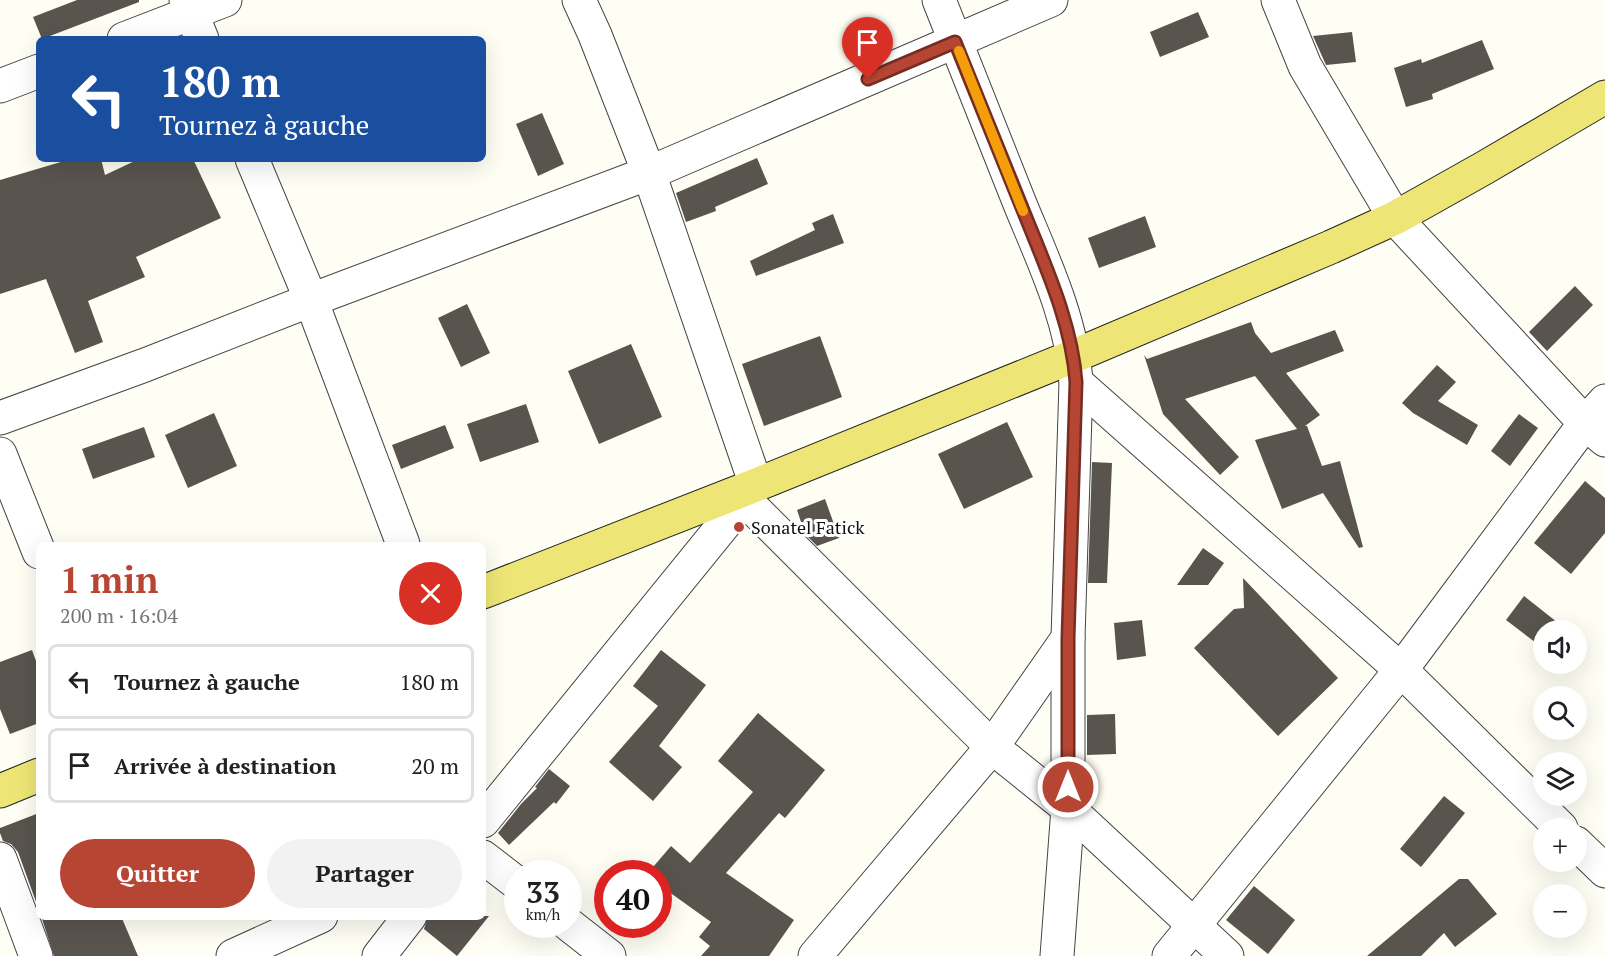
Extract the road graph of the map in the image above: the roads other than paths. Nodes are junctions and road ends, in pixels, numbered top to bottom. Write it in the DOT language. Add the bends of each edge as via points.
graph roads {
  1 [pos="225,0"];
  2 [pos="579,0"];
  3 [pos="939,0"];
  4 [pos="1051,0"];
  5 [pos="1278,0"];
  6 [pos="193,18"];
  7 [pos="134,36"];
  8 [pos="955,42"];
  9 [pos="36,72"];
  10 [pos="0,86"];
  11 [pos="1605,97"];
  12 [pos="253,162"];
  13 [pos="649,173"];
  14 [pos="1395,218"];
  15 [pos="311,300"];
  16 [pos="1075,369"];
  17 [pos="0,418"];
  18 [pos="1598,421"];
  19 [pos="0,454"];
  20 [pos="750,492"];
  21 [pos="402,542"];
  22 [pos="36,544"];
  23 [pos="486,591"];
  24 [pos="1068,638"];
  25 [pos="1401,670"];
  26 [pos="992,747"];
  27 [pos="36,777"];
  28 [pos="0,791"];
  29 [pos="1068,808"];
  30 [pos="486,817"];
  31 [pos="1551,818"];
  32 [pos="1587,854"];
  33 [pos="0,859"];
  34 [pos="486,859"];
  35 [pos="1605,871"];
  36 [pos="504,873"];
  37 [pos="312,920"];
  38 [pos="407,920"];
  39 [pos="1194,925"];
  40 [pos="582,935"];
  41 [pos="36,956"];
  42 [pos="233,956"];
  43 [pos="379,956"];
  44 [pos="609,956"];
  45 [pos="815,956"];
  46 [pos="1057,956"];
  47 [pos="1169,956"];
  48 [pos="1227,956"];
  1 -- 6 [label="street"];
  2 -- 13 [label="street"];
  3 -- 8 [label="street"];
  4 -- 8 [label="street"];
  5 -- 14 [label="street" via="1305,66"];
  6 -- 7 [label="street"];
  8 -- 13 [label="street"];
  8 -- 16 [label="street" via="1037,245 1062,314"];
  9 -- 10 [label="street"];
  11 -- 14 [label="main road"];
  12 -- 15 [label="street"];
  13 -- 15 [label="street"];
  13 -- 20 [label="street"];
  14 -- 16 [label="main road"];
  14 -- 18 [label="street"];
  15 -- 17 [label="street"];
  15 -- 21 [label="street"];
  16 -- 20 [label="main road"];
  16 -- 24 [label="street"];
  16 -- 25 [label="street"];
  18 -- 25 [label="street"];
  19 -- 22 [label="street"];
  20 -- 23 [label="main road"];
  20 -- 26 [label="street"];
  20 -- 30 [label="street"];
  24 -- 26 [label="street"];
  24 -- 29 [label="street"];
  25 -- 31 [label="street"];
  25 -- 39 [label="street"];
  26 -- 29 [label="street"];
  26 -- 45 [label="street"];
  27 -- 28 [label="main road"];
  29 -- 39 [label="street"];
  29 -- 46 [label="street"];
  32 -- 35 [label="street"];
  33 -- 41 [label="street"];
  34 -- 36 [label="street"];
  37 -- 42 [label="street"];
  38 -- 43 [label="street"];
  39 -- 47 [label="street"];
  39 -- 48 [label="street"];
  40 -- 44 [label="street"];
}
